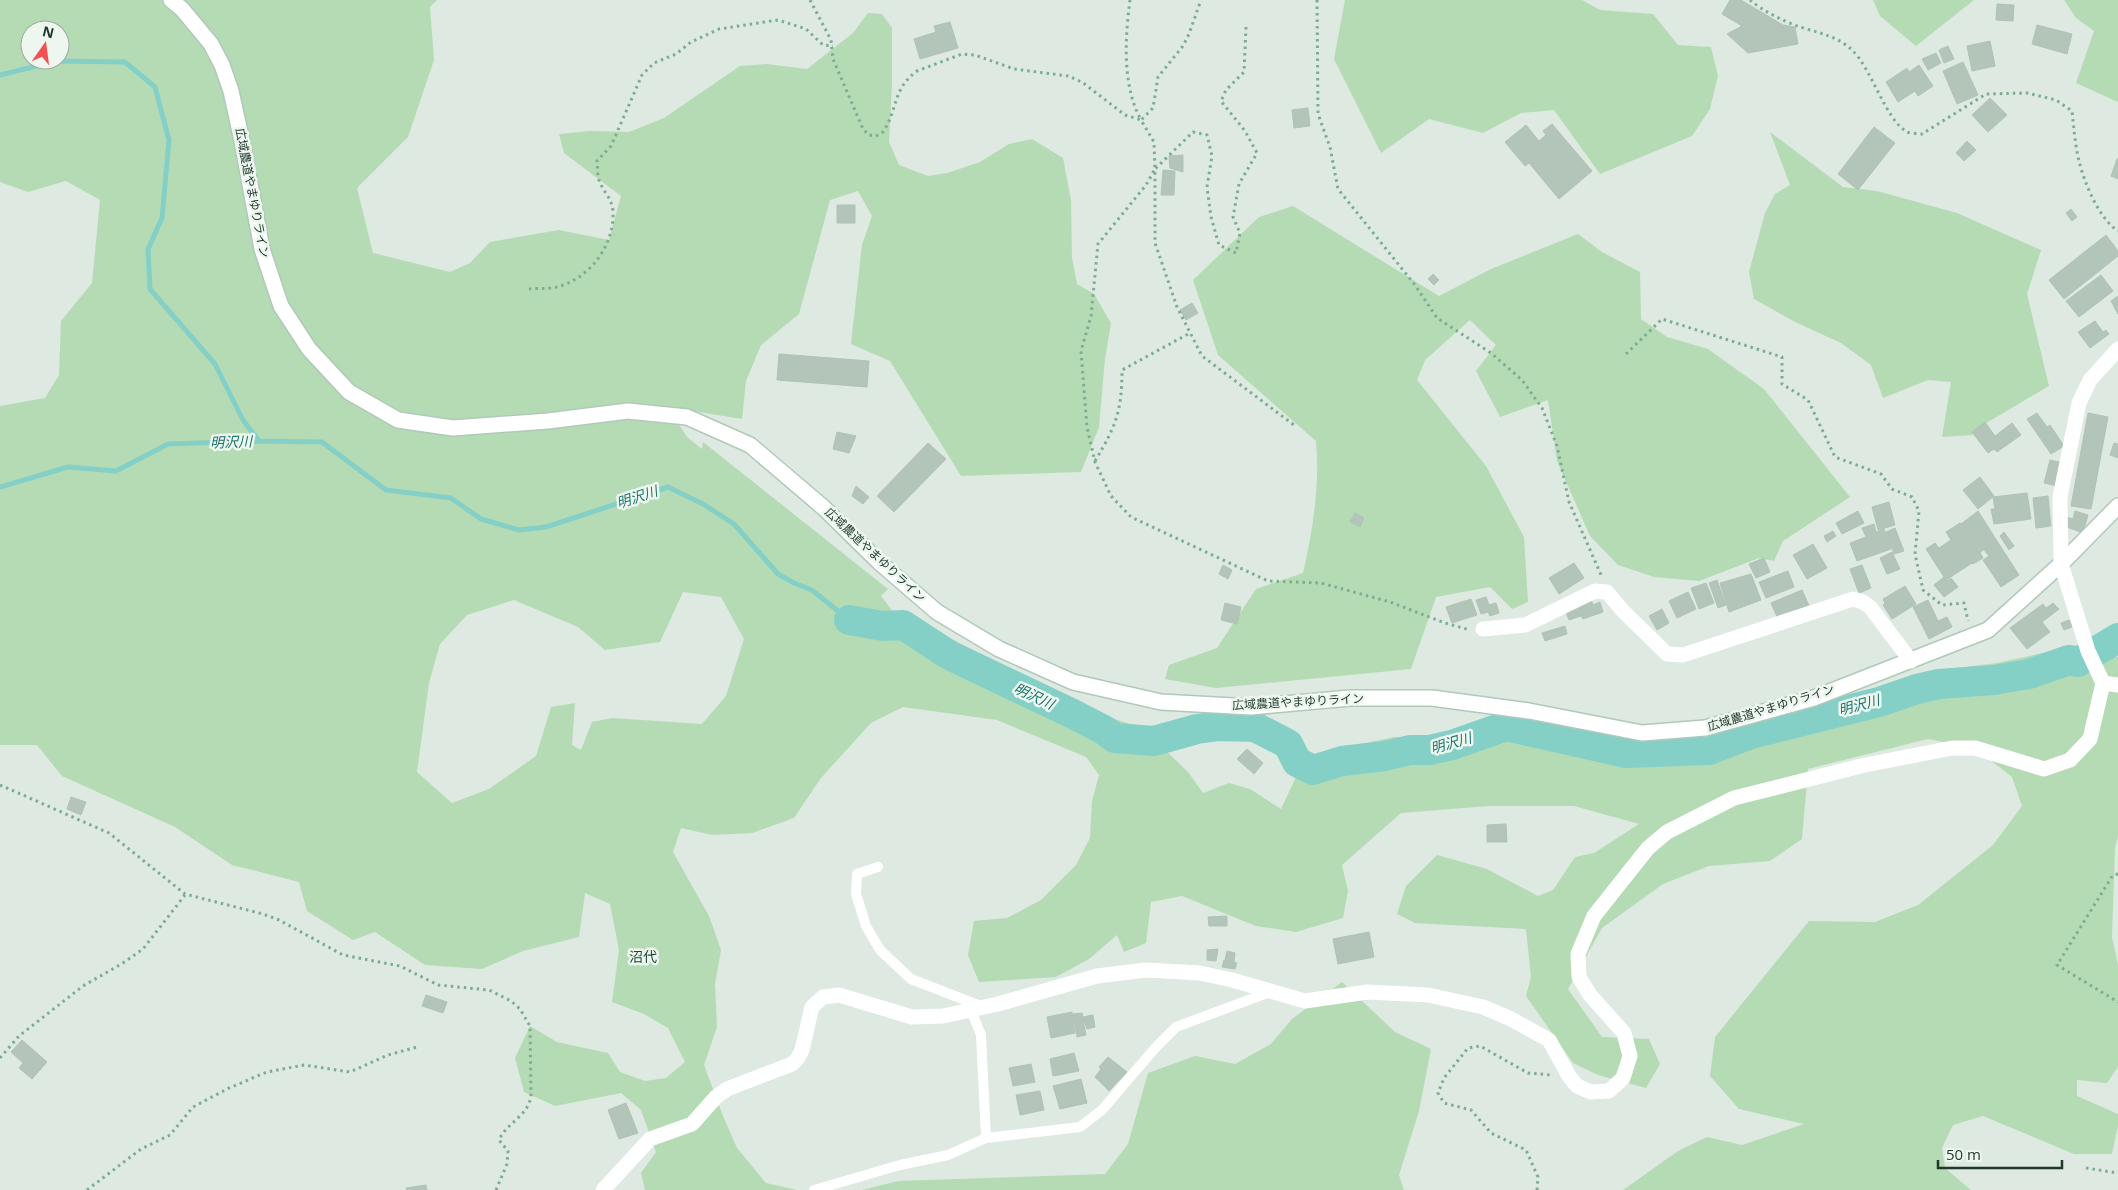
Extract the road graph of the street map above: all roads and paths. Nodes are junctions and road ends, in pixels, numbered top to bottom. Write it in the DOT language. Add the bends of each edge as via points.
graph roads {
  1 [pos="171,0"];
  2 [pos="810,0"];
  3 [pos="1130,0"];
  4 [pos="1201,0"];
  5 [pos="1317,0"];
  6 [pos="1750,0"];
  7 [pos="1246,28"];
  8 [pos="833,46"];
  9 [pos="1141,120"];
  10 [pos="1155,169"];
  11 [pos="2118,231"];
  12 [pos="529,289"];
  13 [pos="1190,333"];
  14 [pos="2118,349"];
  15 [pos="1626,354"];
  16 [pos="1294,425"];
  17 [pos="1095,462"];
  18 [pos="2118,506"];
  19 [pos="2061,564"];
  20 [pos="1607,592"];
  21 [pos="1483,629"];
  22 [pos="1972,636"];
  23 [pos="1911,661"];
  24 [pos="2103,683"];
  25 [pos="2118,685"];
  26 [pos="0,785"];
  27 [pos="878,867"];
  28 [pos="2118,874"];
  29 [pos="185,894"];
  30 [pos="1270,992"];
  31 [pos="2118,1002"];
  32 [pos="978,1009"];
  33 [pos="417,1046"];
  34 [pos="0,1058"];
  35 [pos="1569,1076"];
  36 [pos="986,1138"];
  37 [pos="2086,1168"];
  38 [pos="2118,1173"];
  39 [pos="86,1190"];
  40 [pos="496,1190"];
  41 [pos="603,1190"];
  42 [pos="814,1190"];
  43 [pos="1537,1190"];
  1 -- 23 [label="street, 広域農道やまゆりライン" via="210,44 222,65 242,141 262,249 281,306 308,349 349,392 398,420 453,428 628,411 687,417 750,445 937,612 999,650 1072,682 1161,702 1242,706 1350,698 1432,698 1529,711 1642,733 1705,728 1814,698"];
  2 -- 8 [label="path"];
  3 -- 9 [label="path" via="1127,57 1133,104"];
  4 -- 9 [label="path" via="1190,34 1158,77 1153,108"];
  5 -- 20 [label="path" via="1318,114 1330,147 1338,189 1415,285 1437,318 1490,353 1522,380 1542,408 1557,446 1569,502"];
  6 -- 11 [label="path" via="1797,26 1837,38 1853,51 1890,114 1907,132 1922,134 1986,94 2027,93 2056,100 2072,112 2079,162 2096,206"];
  7 -- 10 [label="path" via="1244,72 1226,90 1221,101 1245,131 1257,153 1240,184 1233,217 1240,233 1236,253 1219,245 1211,217 1207,187 1212,156 1207,135 1192,132"];
  8 -- 9 [label="path" via="833,59 864,129 873,136 880,135 885,128 901,87 911,76 962,54 976,55 1014,69 1068,76 1082,82 1125,115"];
  8 -- 12 [label="path" via="823,45 806,29 778,20 718,29 691,42 676,54 654,62 642,75 611,146 597,161 599,180 610,198 613,213 608,240 594,266 571,282 552,288"];
  9 -- 10 [label="path" via="1154,142"];
  10 -- 13 [label="path" via="1155,243"];
  10 -- 17 [label="path" via="1146,185 1098,244 1091,316 1081,351 1087,427"];
  13 -- 16 [label="path" via="1202,356"];
  13 -- 17 [label="path" via="1122,370 1122,398 1113,431"];
  14 -- 19 [label="street" via="2090,380 2079,404 2060,497"];
  15 -- 22 [label="path" via="1662,319 1782,357 1782,384 1808,400 1834,457 1881,474 1892,489 1912,497 1919,511 1915,554 1923,590 1942,605 1964,603"];
  17 -- 21 [label="path" via="1111,496 1131,518 1254,575 1268,581 1321,583 1390,602 1461,628"];
  18 -- 19 [label="street, 広域農道やまゆりライン"];
  19 -- 22 [label="street, 広域農道やまゆりライン" via="1988,630"];
  19 -- 24 [label="street" via="2088,651"];
  20 -- 21 [label="street" via="1595,591 1525,625"];
  20 -- 23 [label="street" via="1667,654 1683,656 1853,600 1870,607"];
  22 -- 23 [label="street, 広域農道やまゆりライン"];
  24 -- 25 [label="street"];
  24 -- 35 [label="street" via="2090,739 2070,760 2044,769 1975,748 1952,748 1865,764 1734,798 1668,832 1648,848 1594,916 1578,954 1579,977 1590,996 1624,1033 1630,1056 1622,1078 1609,1090 1590,1092 1577,1086"];
  26 -- 29 [label="path" via="109,833"];
  27 -- 32 [label="lane" via="857,874 856,894 866,926 880,950 910,979"];
  28 -- 31 [label="path" via="2113,875 2057,965"];
  29 -- 34 [label="path" via="143,948 83,986 19,1036"];
  29 -- 40 [label="path" via="263,914 344,955 400,966 438,985 489,990 520,1009 530,1026 531,1096 529,1106 506,1128 499,1140 508,1151 507,1164"];
  30 -- 32 [label="street" via="1200,973 1146,970 1098,976"];
  30 -- 35 [label="street" via="1304,1001 1367,992 1428,995 1484,1007 1549,1040"];
  30 -- 36 [label="lane" via="1176,1027 1102,1110 1080,1127"];
  32 -- 36 [label="lane"];
  32 -- 41 [label="street" via="943,1016 912,1016 840,995 823,997 812,1007 802,1050 792,1064 727,1089 692,1124 650,1139"];
  33 -- 39 [label="path" via="350,1072 304,1065 267,1072 244,1082 193,1107 170,1135 141,1149"];
  35 -- 43 [label="path" via="1528,1073 1480,1046 1468,1048 1444,1078 1438,1093 1444,1103 1471,1110 1491,1133 1526,1150 1538,1177"];
  36 -- 42 [label="lane" via="948,1156 900,1165"];
  37 -- 38 [label="path"];
}
